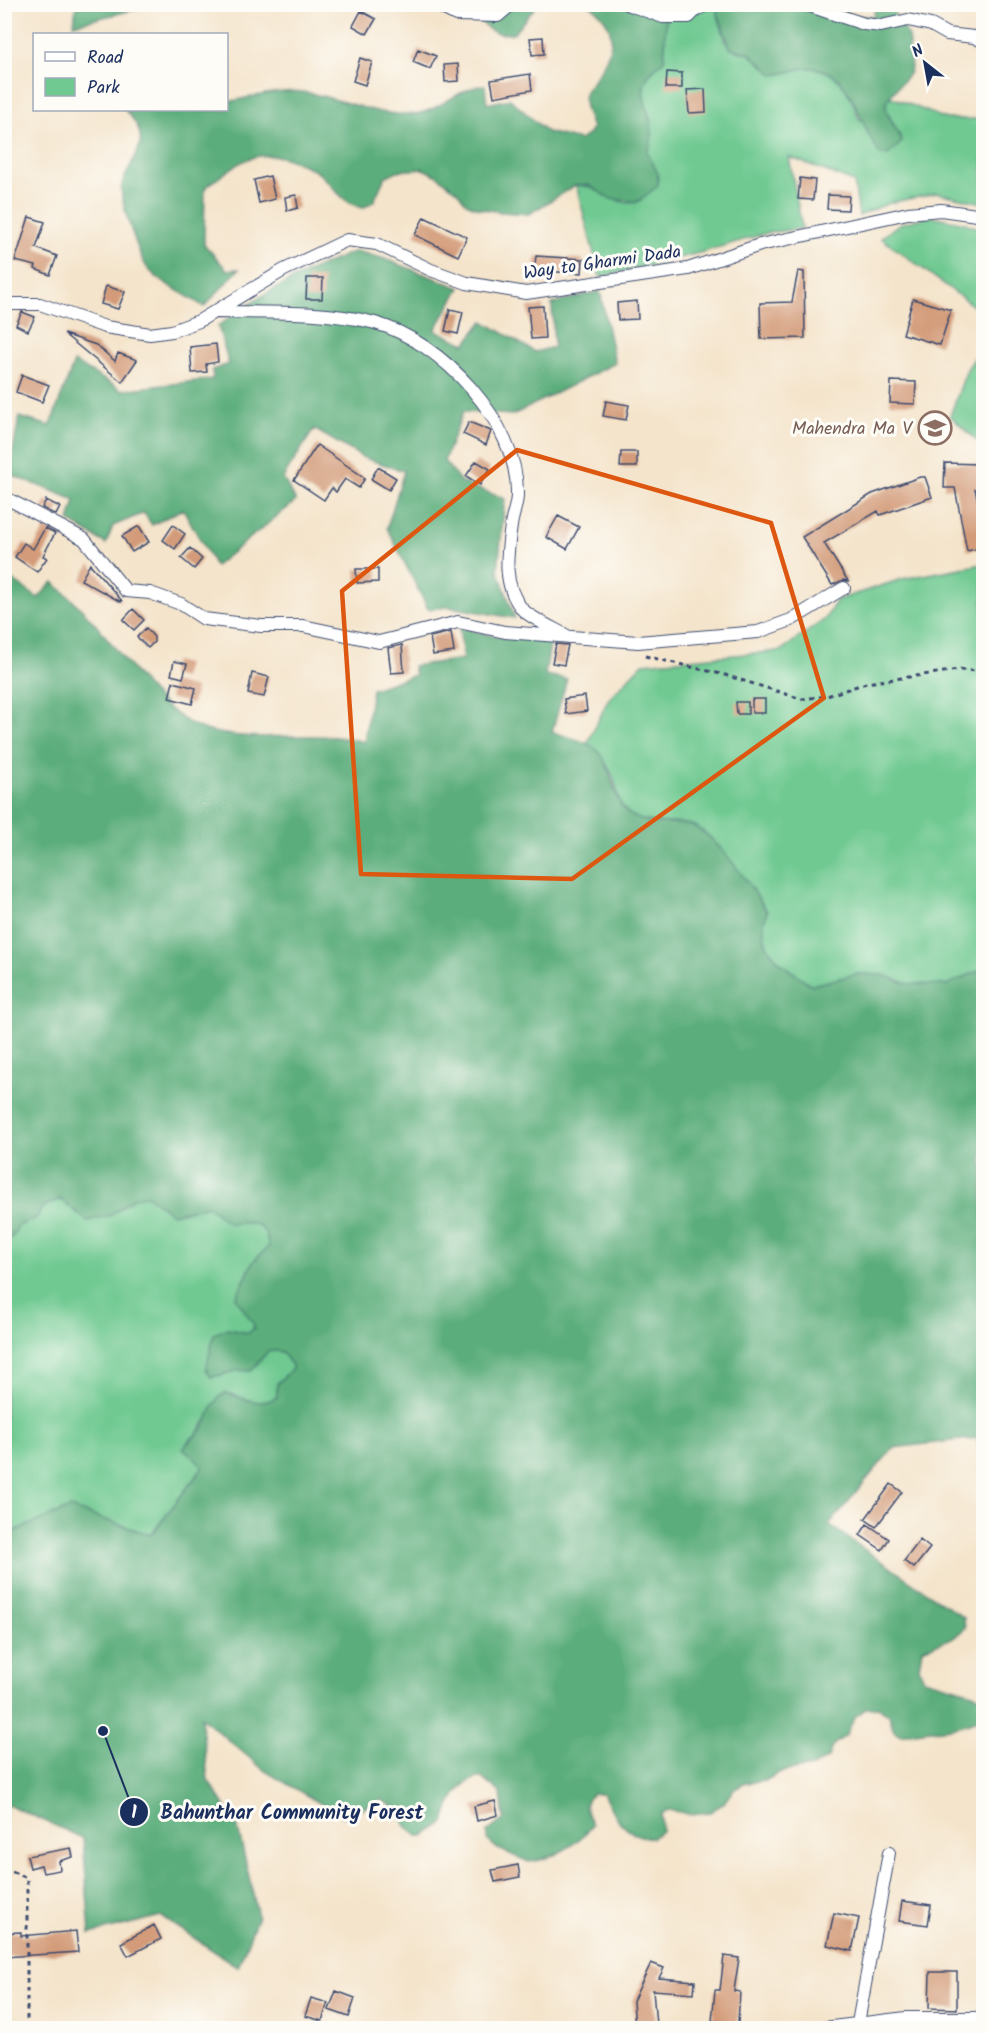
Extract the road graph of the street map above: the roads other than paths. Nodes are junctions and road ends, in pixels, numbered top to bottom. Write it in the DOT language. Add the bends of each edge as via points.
graph roads {
  1 [pos="434,4"];
  2 [pos="512,4"];
  3 [pos="627,4"];
  4 [pos="711,4"];
  5 [pos="804,4"];
  6 [pos="984,42"];
  7 [pos="984,216"];
  8 [pos="4,304"];
  9 [pos="216,312"];
  10 [pos="4,497"];
  11 [pos="844,588"];
  12 [pos="573,639"];
  13 [pos="889,1853"];
  14 [pos="984,2018"];
  15 [pos="858,2023"];
  16 [pos="824,2028"];
  1 -- 2 [label="street" via="456,15 498,16"];
  3 -- 4 [label="street" via="663,17 689,17"];
  5 -- 6 [label="street" via="864,24 881,26 908,20"];
  7 -- 9 [label="street, Way to Gharmi Dada" via="941,210 908,213 760,245 688,269 526,293 467,283 377,244 347,240 284,270"];
  8 -- 9 [label="street, Way to Gharmi Dada" via="40,304 105,327 150,334 189,326"];
  9 -- 12 [label="street" via="285,313 376,323 413,341 466,380 494,418 511,454 517,495 506,563 510,585 523,609"];
  10 -- 12 [label="street" via="84,539 126,591 150,593 181,604 204,619 303,626 379,642 458,622 505,632"];
  11 -- 12 [label="street" via="791,620 758,632 638,642"];
  13 -- 15 [label="street"];
  14 -- 15 [label="street" via="906,2018"];
  15 -- 16 [label="street"];
}
